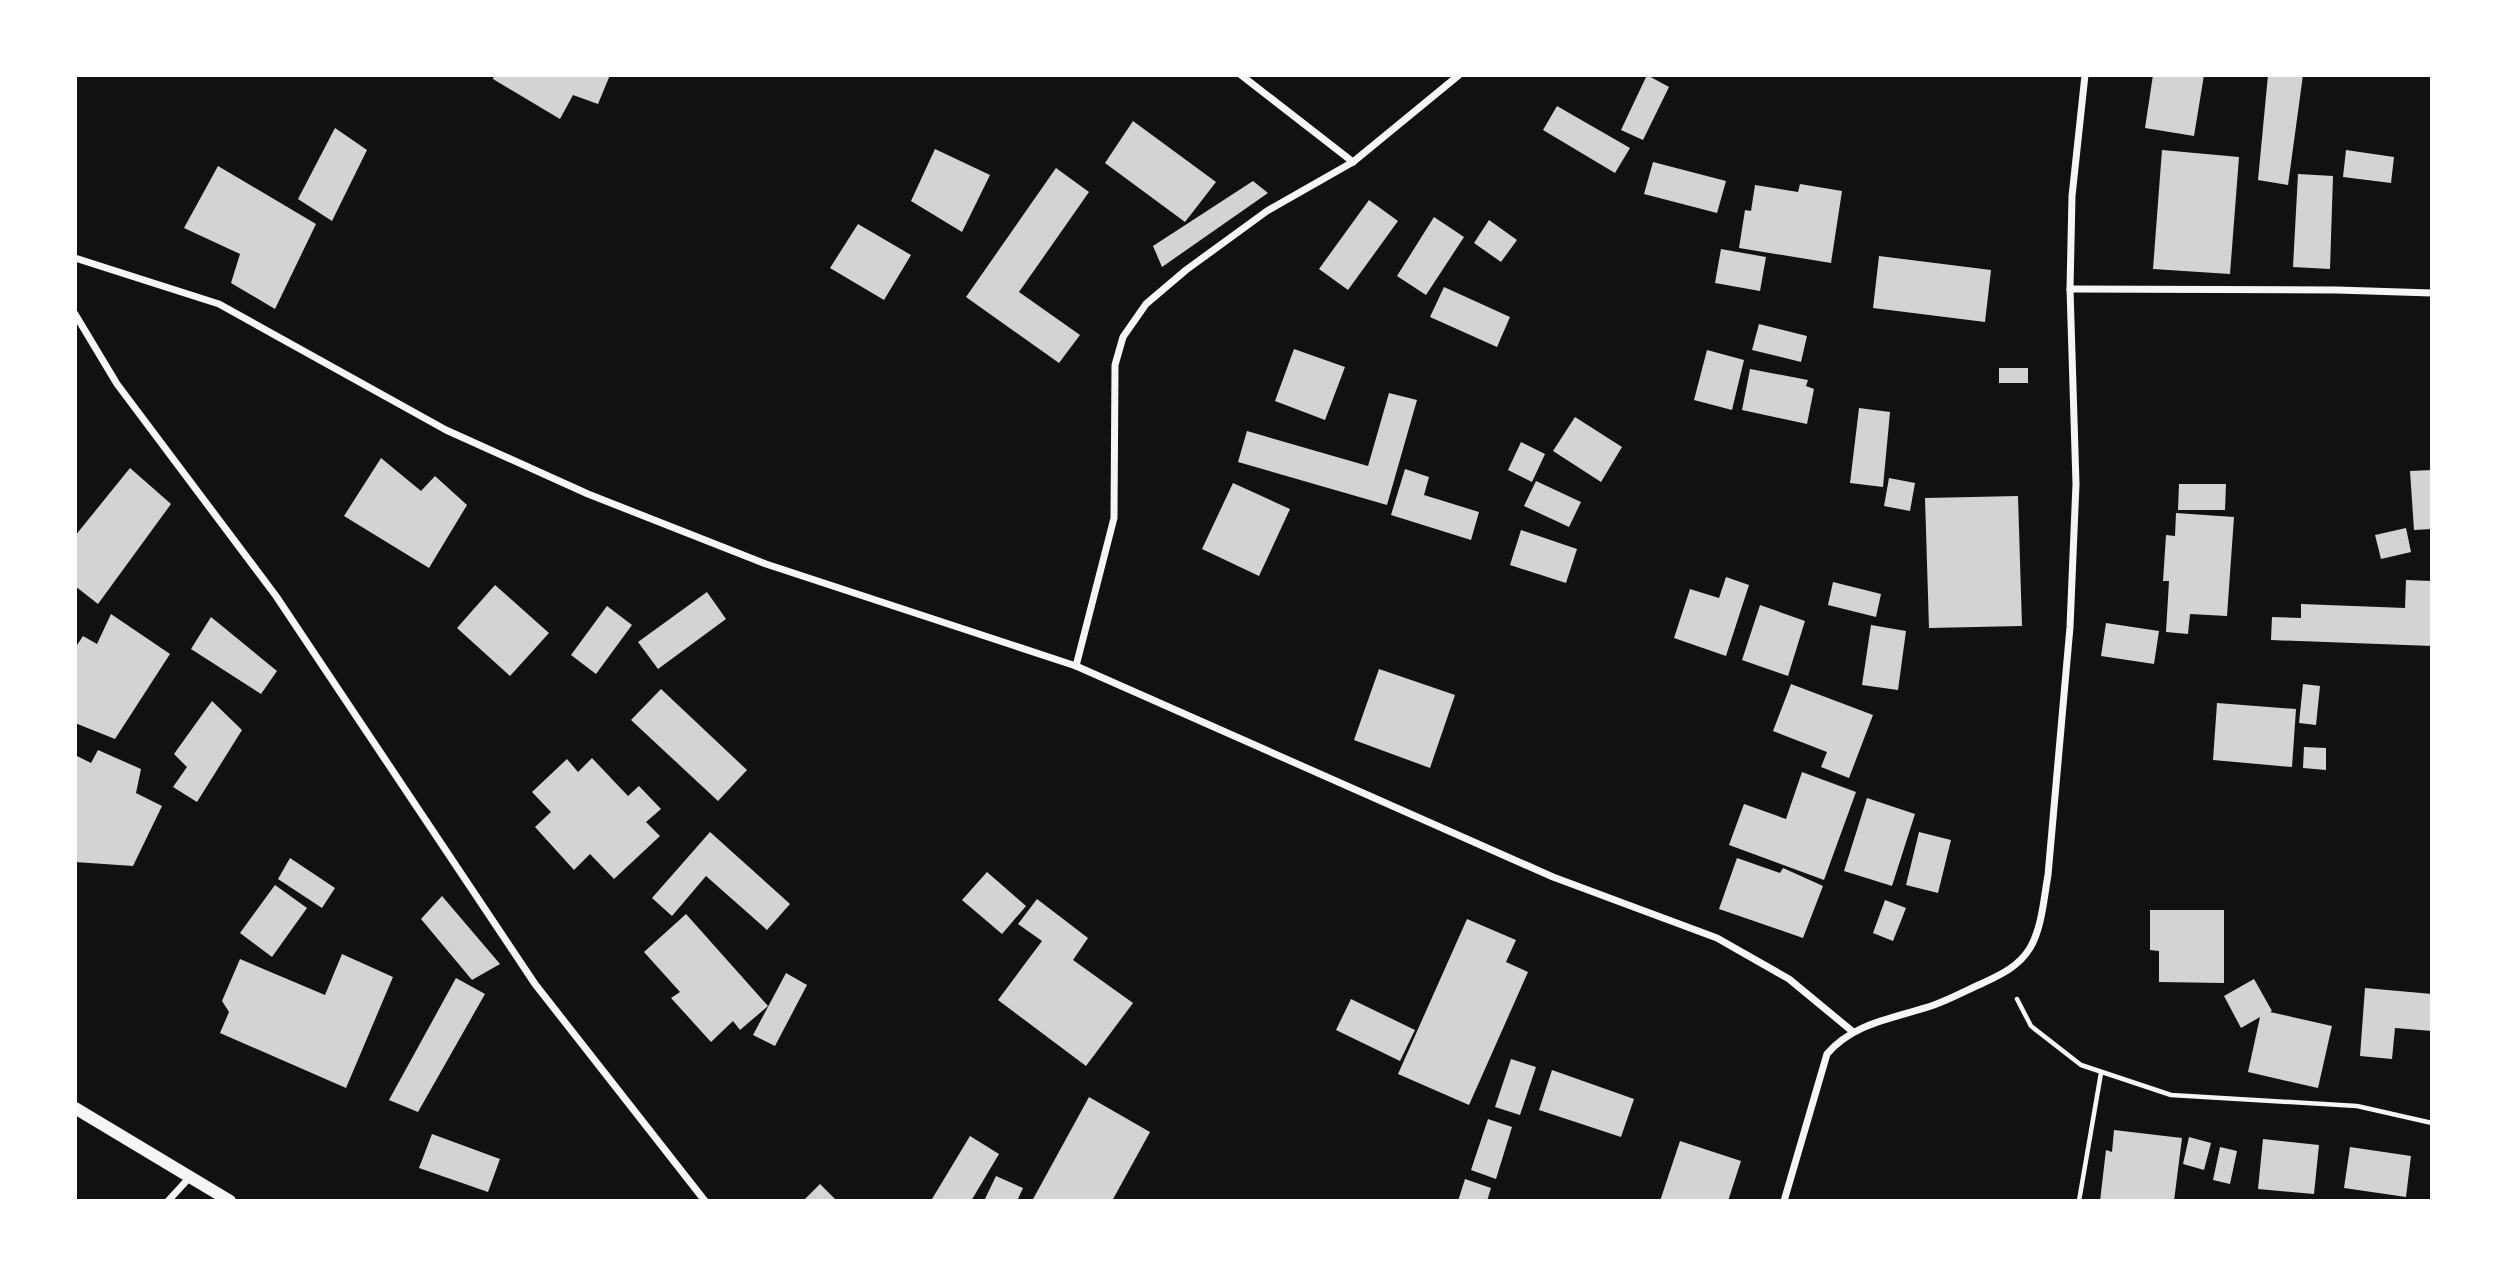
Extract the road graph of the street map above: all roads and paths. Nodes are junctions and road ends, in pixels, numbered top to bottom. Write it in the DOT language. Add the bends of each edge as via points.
graph roads {
  1 [pos="1241,75"];
  2 [pos="1460,75"];
  3 [pos="2085,75"];
  4 [pos="1353,162"];
  5 [pos="75,258"];
  6 [pos="2070,289"];
  7 [pos="2432,293"];
  8 [pos="75,314"];
  9 [pos="1076,666"];
  10 [pos="2005,973"];
  11 [pos="1852,1031"];
  12 [pos="2101,1073"];
  13 [pos="75,1108"];
  14 [pos="2432,1124"];
  15 [pos="190,1177"];
  16 [pos="168,1201"];
  17 [pos="230,1201"];
  18 [pos="705,1201"];
  19 [pos="1784,1201"];
  20 [pos="2079,1201"];
  1 -- 4 [label="street"];
  2 -- 4 [label="street"];
  3 -- 6 [label="street" via="2072,196"];
  4 -- 9 [label="street" via="1267,211 1186,270 1146,304 1123,337 1115,365 1114,518"];
  5 -- 9 [label="street" via="219,304 446,430 588,495 766,564"];
  6 -- 7 [label="street"];
  6 -- 10 [label="street" via="2076,484 2070,627 2048,875 2032,946"];
  8 -- 18 [label="street" via="117,383 275,596 535,984"];
  9 -- 11 [label="street" via="1553,877 1717,938 1789,979"];
  10 -- 11 [label="street" via="1936,1004"];
  10 -- 12 [label="path" via="2031,1026 2060,1051"];
  11 -- 19 [label="street" via="1828,1054"];
  12 -- 14 [label="path" via="2171,1094 2357,1106"];
  12 -- 20 [label="path"];
  13 -- 15 [label="street"];
  15 -- 16 [label="street"];
  15 -- 17 [label="street"];
}
